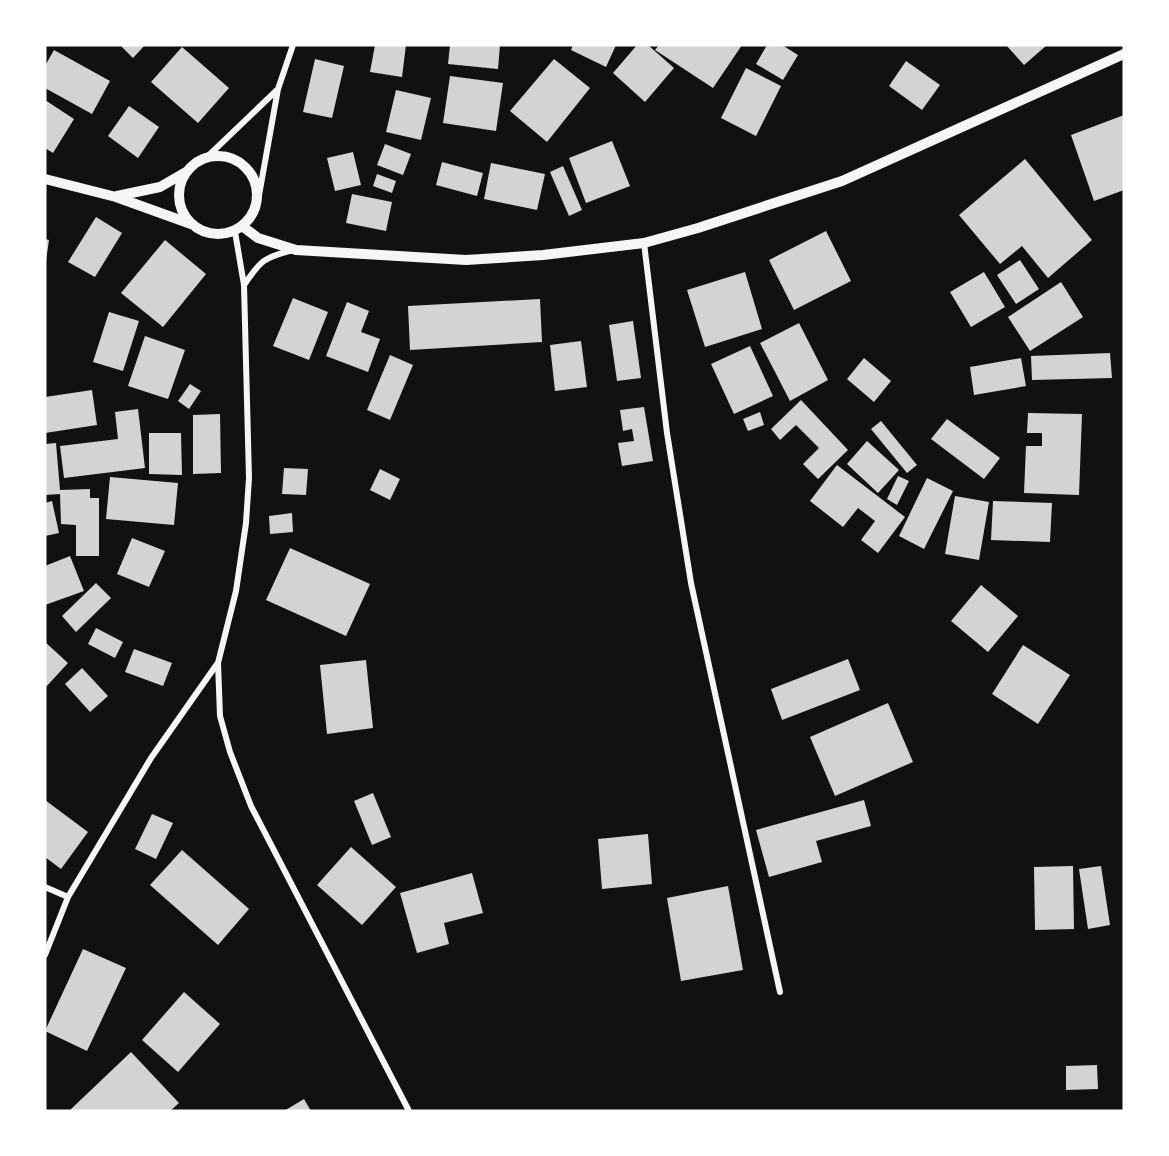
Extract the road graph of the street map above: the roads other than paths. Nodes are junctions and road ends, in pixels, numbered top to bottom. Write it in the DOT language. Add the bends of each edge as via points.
graph roads {
  1 [pos="293,45"];
  2 [pos="1124,54"];
  3 [pos="278,89"];
  4 [pos="207,158"];
  5 [pos="186,172"];
  6 [pos="45,179"];
  7 [pos="116,196"];
  8 [pos="258,201"];
  9 [pos="192,224"];
  10 [pos="239,229"];
  11 [pos="644,243"];
  12 [pos="296,250"];
  13 [pos="244,285"];
  14 [pos="218,663"];
  15 [pos="45,887"];
  16 [pos="68,897"];
  17 [pos="45,955"];
  18 [pos="780,992"];
  19 [pos="409,1111"];
  1 -- 3 [label="street"];
  2 -- 11 [label="street" via="842,181"];
  3 -- 4 [label="street"];
  3 -- 8 [label="street"];
  4 -- 5 [label="street"];
  4 -- 8 [label="street" via="221,156 245,166 258,189"];
  5 -- 7 [label="street" via="160,187"];
  5 -- 9 [label="street" via="178,197 181,210"];
  6 -- 7 [label="street"];
  7 -- 9 [label="street"];
  8 -- 10 [label="street" via="253,214"];
  9 -- 10 [label="street" via="209,234 222,235"];
  10 -- 12 [label="street"];
  10 -- 13 [label="street"];
  11 -- 12 [label="street" via="466,260"];
  11 -- 18 [label="street" via="667,433 691,584"];
  12 -- 13 [label="street" via="266,257"];
  13 -- 14 [label="street" via="249,478 246,523 236,591"];
  14 -- 16 [label="street" via="151,758"];
  14 -- 19 [label="street" via="220,716 251,806"];
  15 -- 16 [label="street"];
  16 -- 17 [label="street"];
}
